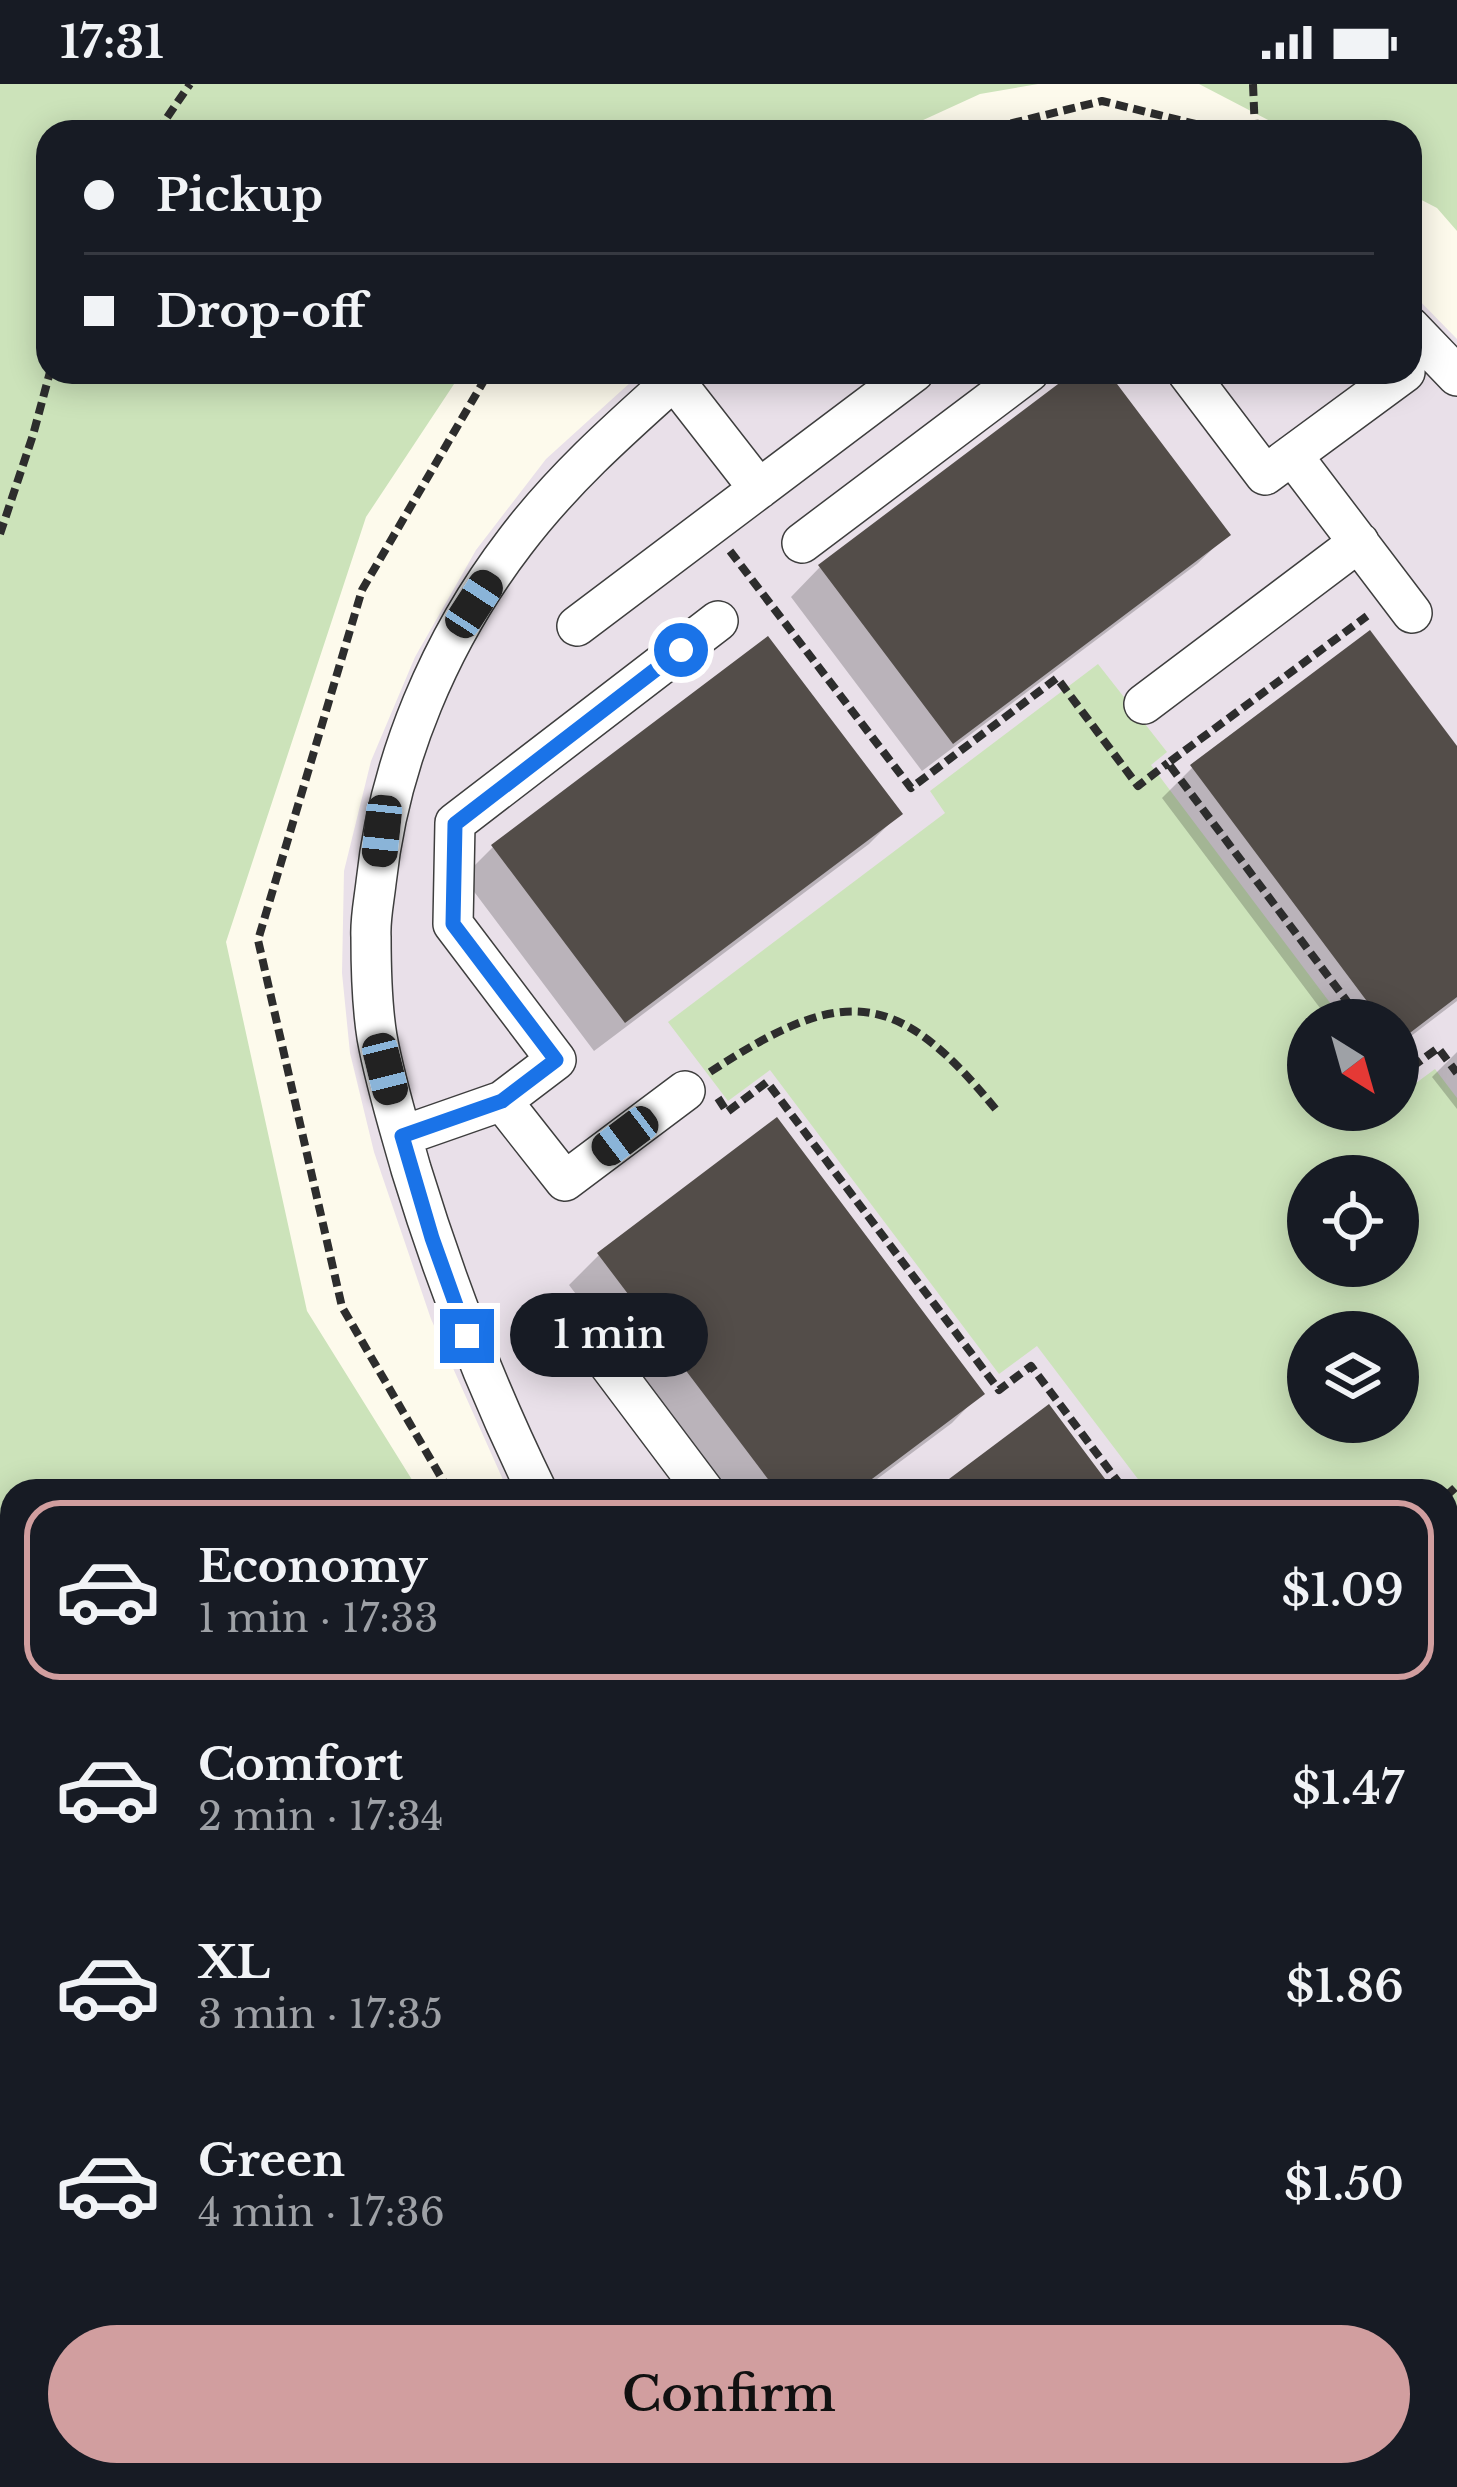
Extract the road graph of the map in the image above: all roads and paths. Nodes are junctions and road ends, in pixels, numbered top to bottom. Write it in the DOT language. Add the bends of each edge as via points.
graph roads {
  1 [pos="190,84"];
  2 [pos="1252,84"];
  3 [pos="165,120"];
  4 [pos="1023,120"];
  5 [pos="1181,120"];
  6 [pos="1254,120"];
  7 [pos="47,384"];
  8 [pos="671,384"];
  9 [pos="686,384"];
  10 [pos="898,384"];
  11 [pos="1013,384"];
  12 [pos="1196,384"];
  13 [pos="1389,384"];
  14 [pos="1292,455"];
  15 [pos="759,489"];
  16 [pos="711,525"];
  17 [pos="0,534"];
  18 [pos="1359,542"];
  19 [pos="802,543"];
  20 [pos="1405,603"];
  21 [pos="718,621"];
  22 [pos="577,626"];
  23 [pos="1144,704"];
  24 [pos="1168,763"];
  25 [pos="1345,999"];
  26 [pos="1419,1062"];
  27 [pos="1457,1072"];
  28 [pos="694,1084"];
  29 [pos="502,1101"];
  30 [pos="998,1112"];
  31 [pos="402,1136"];
  32 [pos="580,1326"];
  33 [pos="531,1479"];
  34 [pos="695,1479"];
  35 [pos="1116,1479"];
  1 -- 3 [label="path"];
  2 -- 6 [label="path"];
  4 -- 5 [label="path" via="1102,100"];
  7 -- 17 [label="path"];
  8 -- 31 [label="street" via="587,458 514,543 454,634 410,731 382,831 370,933 376,1035"];
  9 -- 15 [label="street"];
  10 -- 15 [label="street"];
  11 -- 19 [label="street"];
  12 -- 14 [label="street" via="1265,475"];
  13 -- 14 [label="street"];
  14 -- 18 [label="street"];
  15 -- 16 [label="street"];
  16 -- 22 [label="street"];
  16 -- 24 [label="path" via="911,788 1057,678 1138,786"];
  18 -- 20 [label="street"];
  18 -- 23 [label="street"];
  20 -- 24 [label="path"];
  21 -- 29 [label="street" via="455,824 453,924 556,1060"];
  24 -- 25 [label="path"];
  26 -- 27 [label="path" via="1438,1048"];
  28 -- 29 [label="street" via="566,1181"];
  28 -- 30 [label="path" via="805,1018 879,1013 941,1048"];
  28 -- 35 [label="path" via="727,1112 767,1082 999,1390 1031,1366"];
  29 -- 31 [label="street"];
  31 -- 33 [label="street" via="467,1336"];
  32 -- 34 [label="street"];
}
